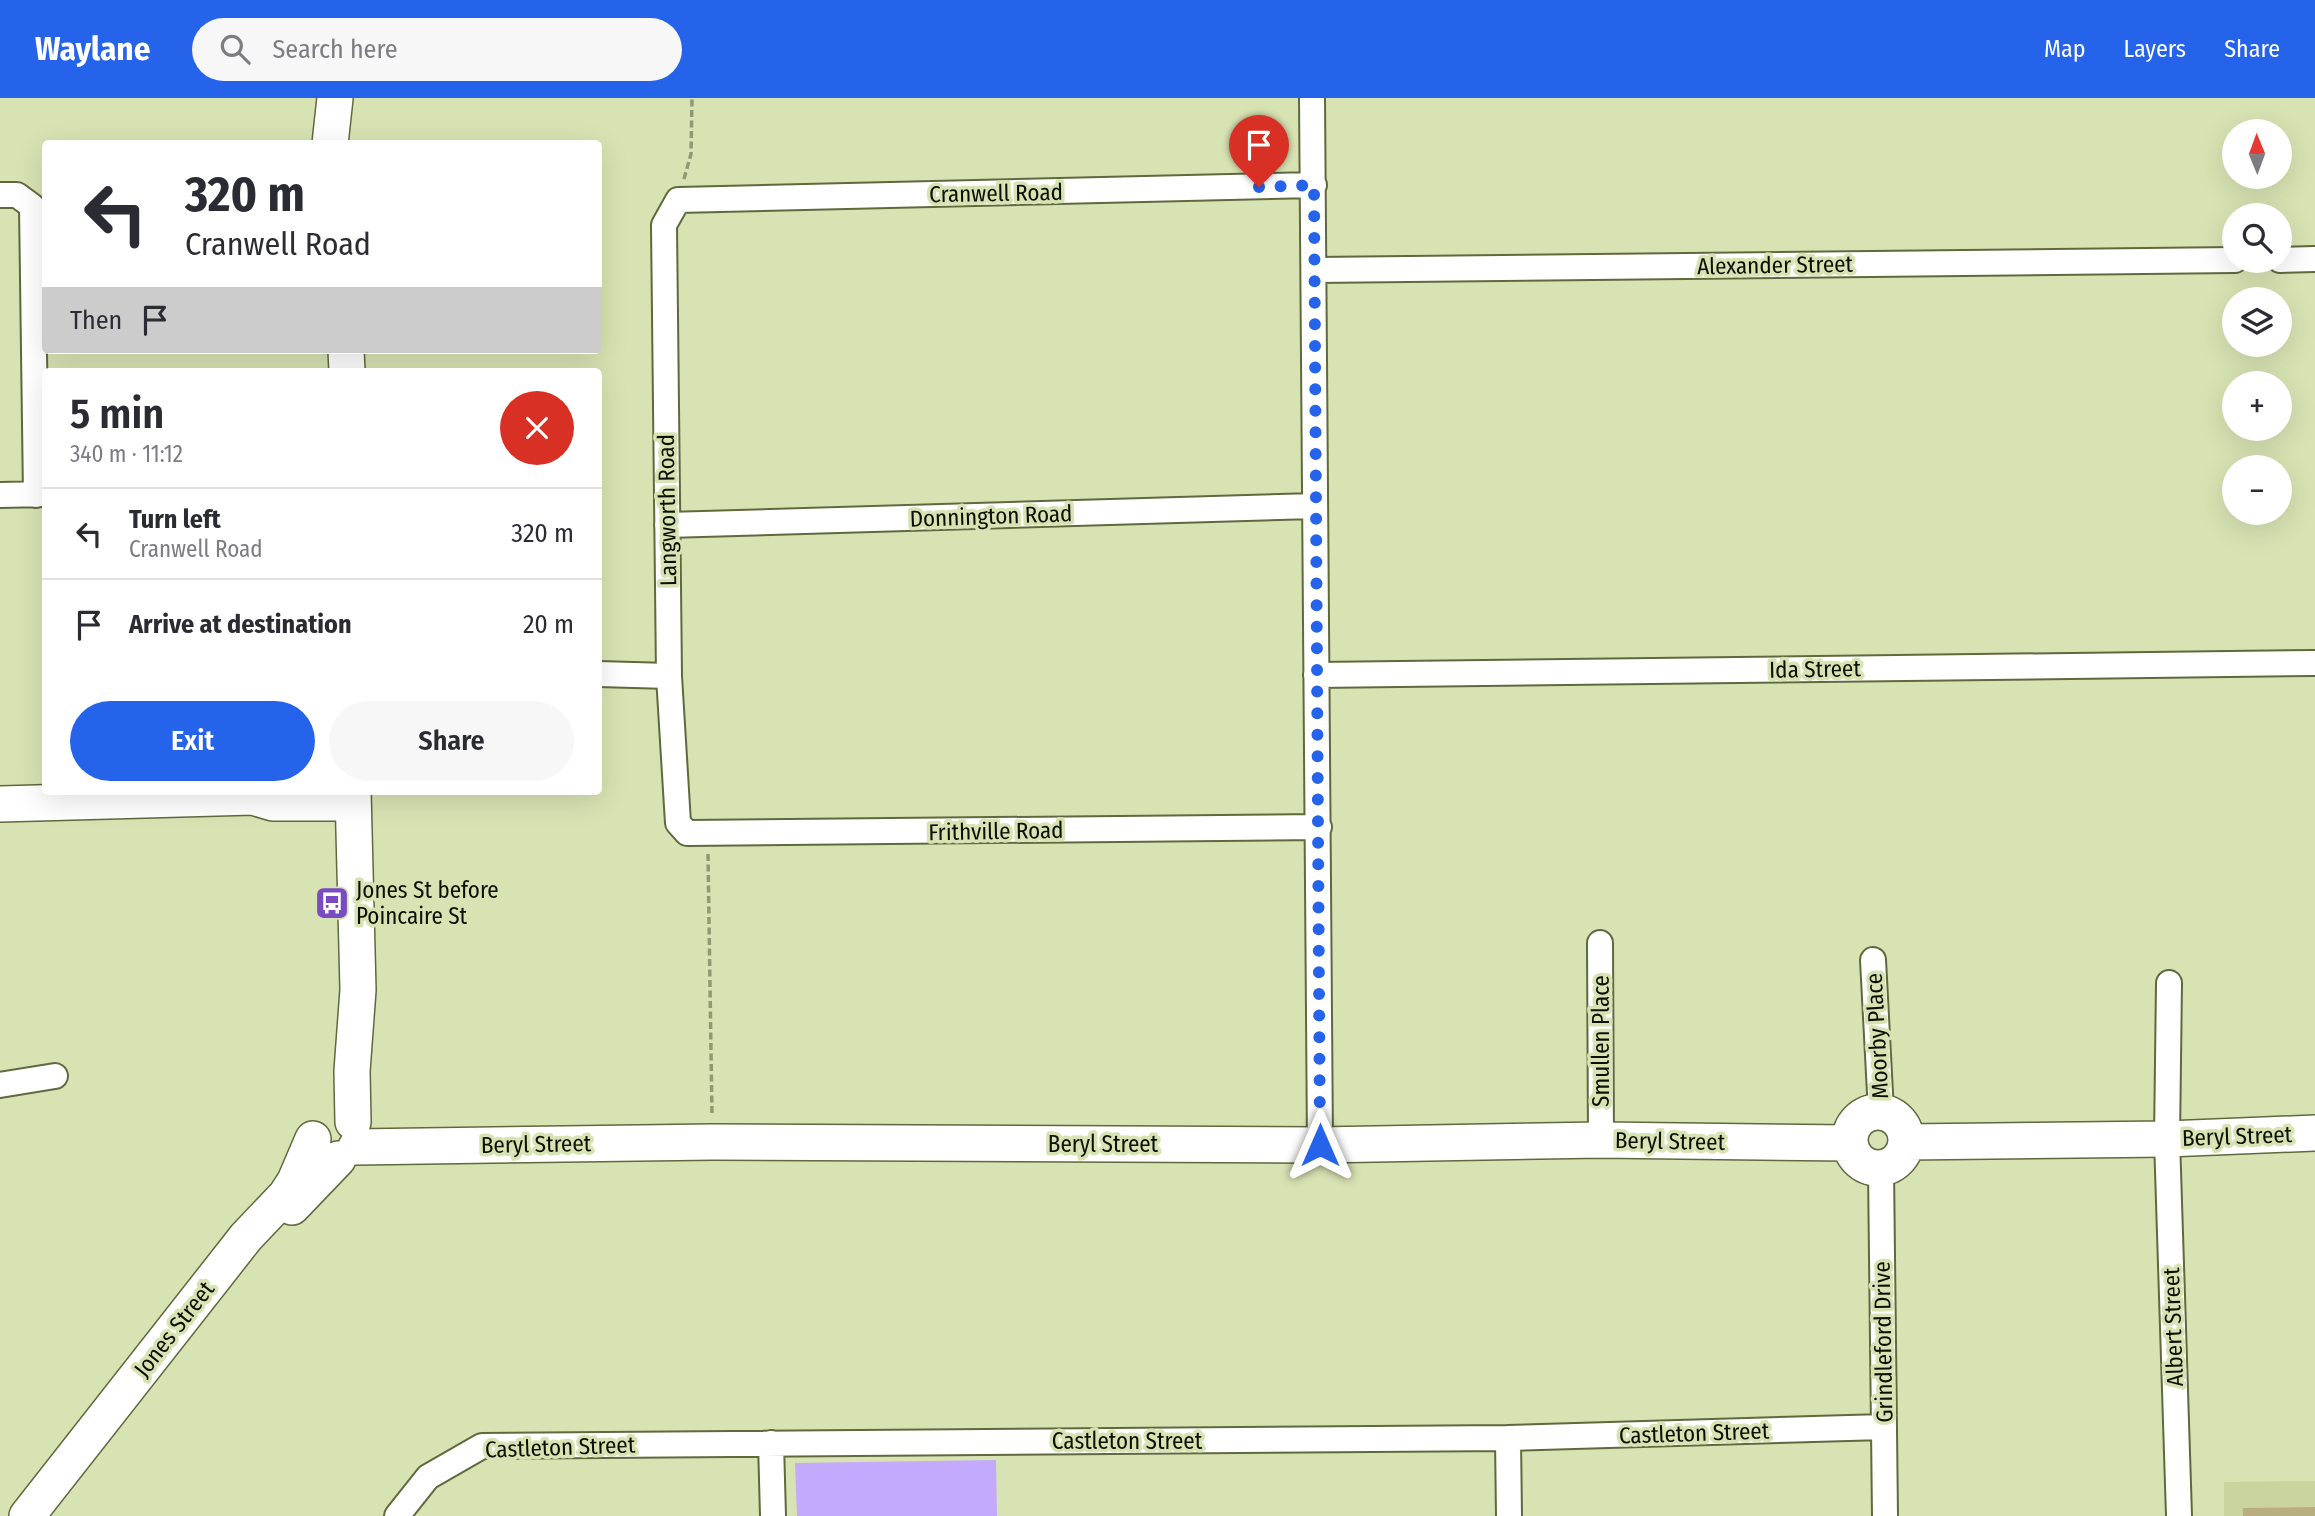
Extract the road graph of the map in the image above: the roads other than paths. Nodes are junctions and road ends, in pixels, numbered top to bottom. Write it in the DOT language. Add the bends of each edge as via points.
graph roads {
  1 [pos="335,98"];
  2 [pos="351,98"];
  3 [pos="1312,98"];
  4 [pos="330,140"];
  5 [pos="346,140"];
  6 [pos="1314,185"];
  7 [pos="8,195"];
  8 [pos="678,200"];
  9 [pos="2315,259"];
  10 [pos="2222,260"];
  11 [pos="2292,260"];
  12 [pos="1315,270"];
  13 [pos="0,495"];
  14 [pos="41,495"];
  15 [pos="1314,506"];
  16 [pos="667,525"];
  17 [pos="2315,663"];
  18 [pos="602,674"];
  19 [pos="1316,675"];
  20 [pos="669,676"];
  21 [pos="236,795"];
  22 [pos="263,795"];
  23 [pos="345,797"];
  24 [pos="0,804"];
  25 [pos="678,822"];
  26 [pos="1318,827"];
  27 [pos="1600,943"];
  28 [pos="1873,960"];
  29 [pos="2169,983"];
  30 [pos="55,1076"];
  31 [pos="0,1085"];
  32 [pos="1881,1112"];
  33 [pos="2315,1133"];
  34 [pos="338,1137"];
  35 [pos="2167,1139"];
  36 [pos="1601,1140"];
  37 [pos="1907,1142"];
  38 [pos="1850,1143"];
  39 [pos="1320,1145"];
  40 [pos="1881,1168"];
  41 [pos="1884,1427"];
  42 [pos="1508,1438"];
  43 [pos="771,1443"];
  44 [pos="27,1516"];
  45 [pos="47,1516"];
  46 [pos="397,1516"];
  47 [pos="773,1516"];
  48 [pos="1509,1516"];
  49 [pos="1885,1516"];
  50 [pos="2179,1516"];
  1 -- 4 [label="street"];
  2 -- 5 [label="street"];
  3 -- 6 [label="street"];
  6 -- 8 [label="street, Cranwell Road"];
  6 -- 12 [label="street"];
  7 -- 14 [label="street" via="32,206"];
  8 -- 16 [label="street, Langworth Road" via="664,225"];
  9 -- 11 [label="street"];
  10 -- 12 [label="street, Alexander Street"];
  12 -- 15 [label="street"];
  13 -- 14 [label="street"];
  15 -- 16 [label="street, Donnington Road"];
  15 -- 19 [label="street"];
  16 -- 20 [label="street, Langworth Road"];
  17 -- 19 [label="street, Ida Street"];
  18 -- 20 [label="street"];
  19 -- 26 [label="street"];
  20 -- 25 [label="street, Langworth Road"];
  21 -- 24 [label="street"];
  22 -- 23 [label="street" via="272,803"];
  23 -- 34 [label="street, Jones Street" via="358,990 352,1072"];
  25 -- 26 [label="street, Frithville Road" via="687,834 708,835"];
  26 -- 39 [label="street"];
  27 -- 36 [label="street, Smullen Place"];
  28 -- 32 [label="street, Moorby Place"];
  29 -- 35 [label="street, Albert Street"];
  30 -- 31 [label="street"];
  32 -- 37 [label="street" via="1901,1123"];
  32 -- 38 [label="street" via="1858,1120"];
  33 -- 35 [label="street, Beryl Street"];
  34 -- 39 [label="street, Beryl Street"];
  34 -- 44 [label="street, Jones Street" via="246,1237"];
  34 -- 45 [label="street, Jones Street" via="265,1238"];
  35 -- 37 [label="street, Beryl Street"];
  35 -- 50 [label="street, Albert Street"];
  36 -- 38 [label="street, Beryl Street"];
  36 -- 39 [label="street, Beryl Street"];
  37 -- 40 [label="street" via="1898,1160"];
  38 -- 40 [label="street" via="1860,1162"];
  40 -- 41 [label="street, Grindleford Drive"];
  41 -- 42 [label="street, Castleton Street"];
  41 -- 49 [label="street, Grindleford Drive"];
  42 -- 43 [label="street, Castleton Street"];
  42 -- 48 [label="street"];
  43 -- 46 [label="street, Castleton Street" via="482,1446 428,1477"];
  43 -- 47 [label="street"];
}
